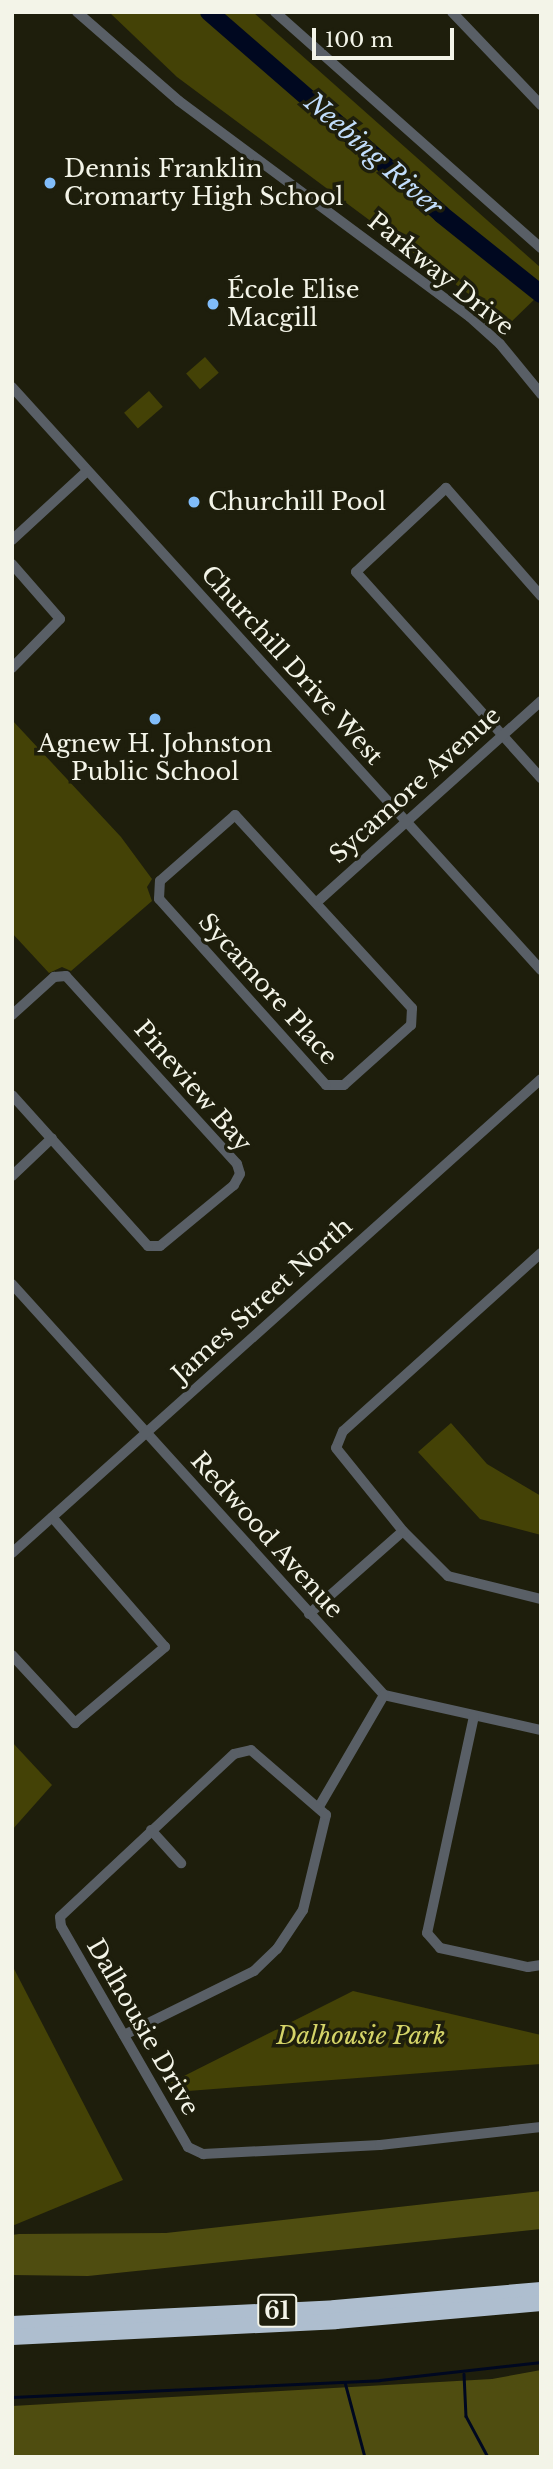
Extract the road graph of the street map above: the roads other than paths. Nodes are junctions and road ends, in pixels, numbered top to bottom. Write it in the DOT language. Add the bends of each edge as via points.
graph roads {
  1 [pos="76,12"];
  2 [pos="275,12"];
  3 [pos="452,12"];
  4 [pos="541,105"];
  5 [pos="541,248"];
  6 [pos="12,387"];
  7 [pos="541,394"];
  8 [pos="87,471"];
  9 [pos="12,540"];
  10 [pos="12,564"];
  11 [pos="541,596"];
  12 [pos="12,668"];
  13 [pos="541,701"];
  14 [pos="500,735"];
  15 [pos="541,778"];
  16 [pos="406,822"];
  17 [pos="317,902"];
  18 [pos="541,971"];
  19 [pos="12,1015"];
  20 [pos="541,1080"];
  21 [pos="12,1095"];
  22 [pos="52,1138"];
  23 [pos="12,1175"];
  24 [pos="541,1252"];
  25 [pos="12,1284"];
  26 [pos="146,1432"];
  27 [pos="52,1517"];
  28 [pos="403,1531"];
  29 [pos="12,1553"];
  30 [pos="541,1599"];
  31 [pos="309,1614"];
  32 [pos="12,1655"];
  33 [pos="384,1695"];
  34 [pos="474,1716"];
  35 [pos="541,1730"];
  36 [pos="320,1805"];
  37 [pos="151,1830"];
  38 [pos="181,1863"];
  39 [pos="541,1965"];
  40 [pos="124,2035"];
  41 [pos="541,2127"];
  42 [pos="541,2290"];
  43 [pos="541,2303"];
  44 [pos="12,2325"];
  45 [pos="12,2337"];
  1 -- 7 [label="street, Parkway Drive" via="179,101 470,317 500,344"];
  2 -- 5 [label="street"];
  3 -- 4 [label="street"];
  6 -- 8 [label="street, Churchill Drive West"];
  8 -- 9 [label="street"];
  8 -- 16 [label="street, Churchill Drive West"];
  10 -- 12 [label="street" via="60,620"];
  11 -- 14 [label="street" via="446,488 356,572"];
  13 -- 14 [label="street, Sycamore Avenue"];
  14 -- 15 [label="street"];
  14 -- 16 [label="street, Sycamore Avenue"];
  16 -- 17 [label="street, Sycamore Avenue"];
  16 -- 18 [label="street, Churchill Drive West"];
  17 -- 17 [label="street, Sycamore Place" via="235,814 160,881 156,890 159,899 326,1084 334,1087 344,1085 415,1017 412,1008"];
  19 -- 22 [label="street, Pineview Bay" via="54,977 66,976 237,1164 240,1174 234,1185 154,1247"];
  20 -- 26 [label="street, James Street North"];
  21 -- 22 [label="street, Pineview Bay"];
  22 -- 23 [label="street"];
  24 -- 28 [label="street" via="337,1438 339,1457"];
  25 -- 26 [label="street, Redwood Avenue"];
  26 -- 27 [label="street, James Street North"];
  26 -- 31 [label="street, Redwood Avenue"];
  27 -- 29 [label="street, James Street North"];
  27 -- 32 [label="street" via="165,1647 75,1723"];
  28 -- 30 [label="street" via="456,1581"];
  28 -- 31 [label="street"];
  31 -- 33 [label="street, Redwood Avenue"];
  33 -- 34 [label="street"];
  33 -- 36 [label="street"];
  34 -- 35 [label="street"];
  34 -- 39 [label="street" via="427,1933 440,1948 528,1967"];
  36 -- 37 [label="street, Dalhousie Drive" via="256,1752 246,1749 234,1754"];
  36 -- 40 [label="street" via="326,1820 309,1895 277,1949 240,1980"];
  37 -- 38 [label="street"];
  37 -- 40 [label="street, Dalhousie Drive" via="61,1917 61,1926"];
  40 -- 41 [label="street, Dalhousie Drive" via="184,2142 198,2153 393,2144"];
  42 -- 44 [label="highway, 61" via="335,2308"];
  43 -- 45 [label="highway, 61" via="336,2320"];
}
